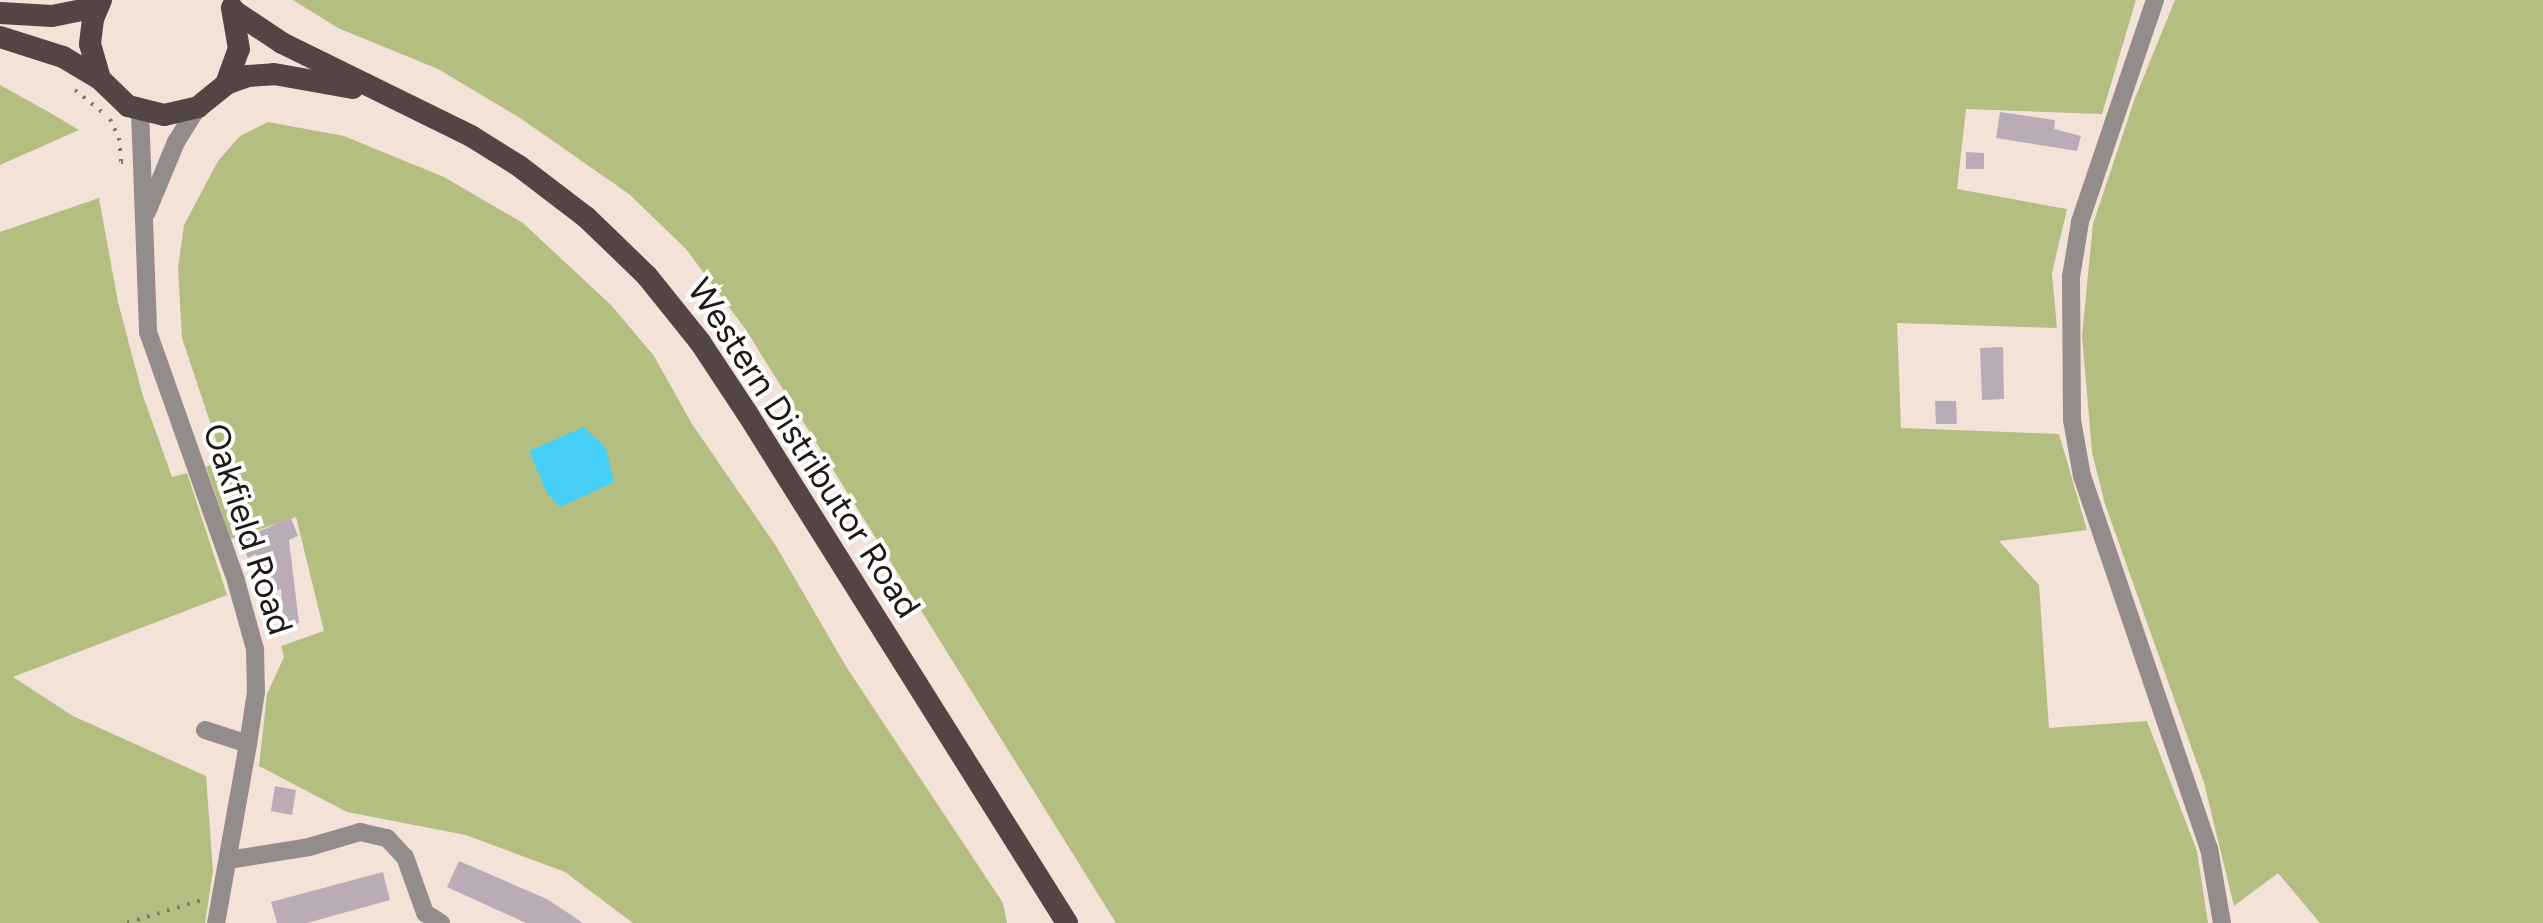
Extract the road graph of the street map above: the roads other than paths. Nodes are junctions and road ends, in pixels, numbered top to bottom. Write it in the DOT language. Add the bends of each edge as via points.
graph roads {
  1 [pos="2155,0"];
  2 [pos="99,3"];
  3 [pos="231,6"];
  4 [pos="0,13"];
  5 [pos="0,37"];
  6 [pos="100,79"];
  7 [pos="226,84"];
  8 [pos="395,99"];
  9 [pos="198,107"];
  10 [pos="140,111"];
  11 [pos="145,217"];
  12 [pos="205,730"];
  13 [pos="248,744"];
  14 [pos="228,860"];
  15 [pos="216,923"];
  16 [pos="441,923"];
  17 [pos="1067,923"];
  18 [pos="2222,923"];
  1 -- 18 [label="street" via="2080,222 2071,276 2072,420 2087,492 2208,848"];
  2 -- 4 [label="main road" via="52,16"];
  2 -- 6 [label="main road" via="90,44"];
  3 -- 7 [label="main road" via="239,49"];
  3 -- 8 [label="main road, Western Distributor Road" via="282,43"];
  5 -- 6 [label="main road" via="64,57"];
  6 -- 10 [label="main road"];
  7 -- 8 [label="main road, Western Distributor Road" via="274,74"];
  7 -- 9 [label="main road"];
  8 -- 17 [label="main road, Western Distributor Road" via="471,136 542,182 607,236 684,320"];
  9 -- 10 [label="main road" via="176,114"];
  9 -- 11 [label="street, Oakfield Road"];
  10 -- 11 [label="street, Oakfield Road"];
  11 -- 13 [label="street, Oakfield Road" via="148,332 255,649"];
  12 -- 13 [label="street"];
  13 -- 14 [label="street, Oakfield Road"];
  14 -- 15 [label="street, Oakfield Road"];
  14 -- 16 [label="street" via="360,832 386,838 406,858 425,913"];
}
